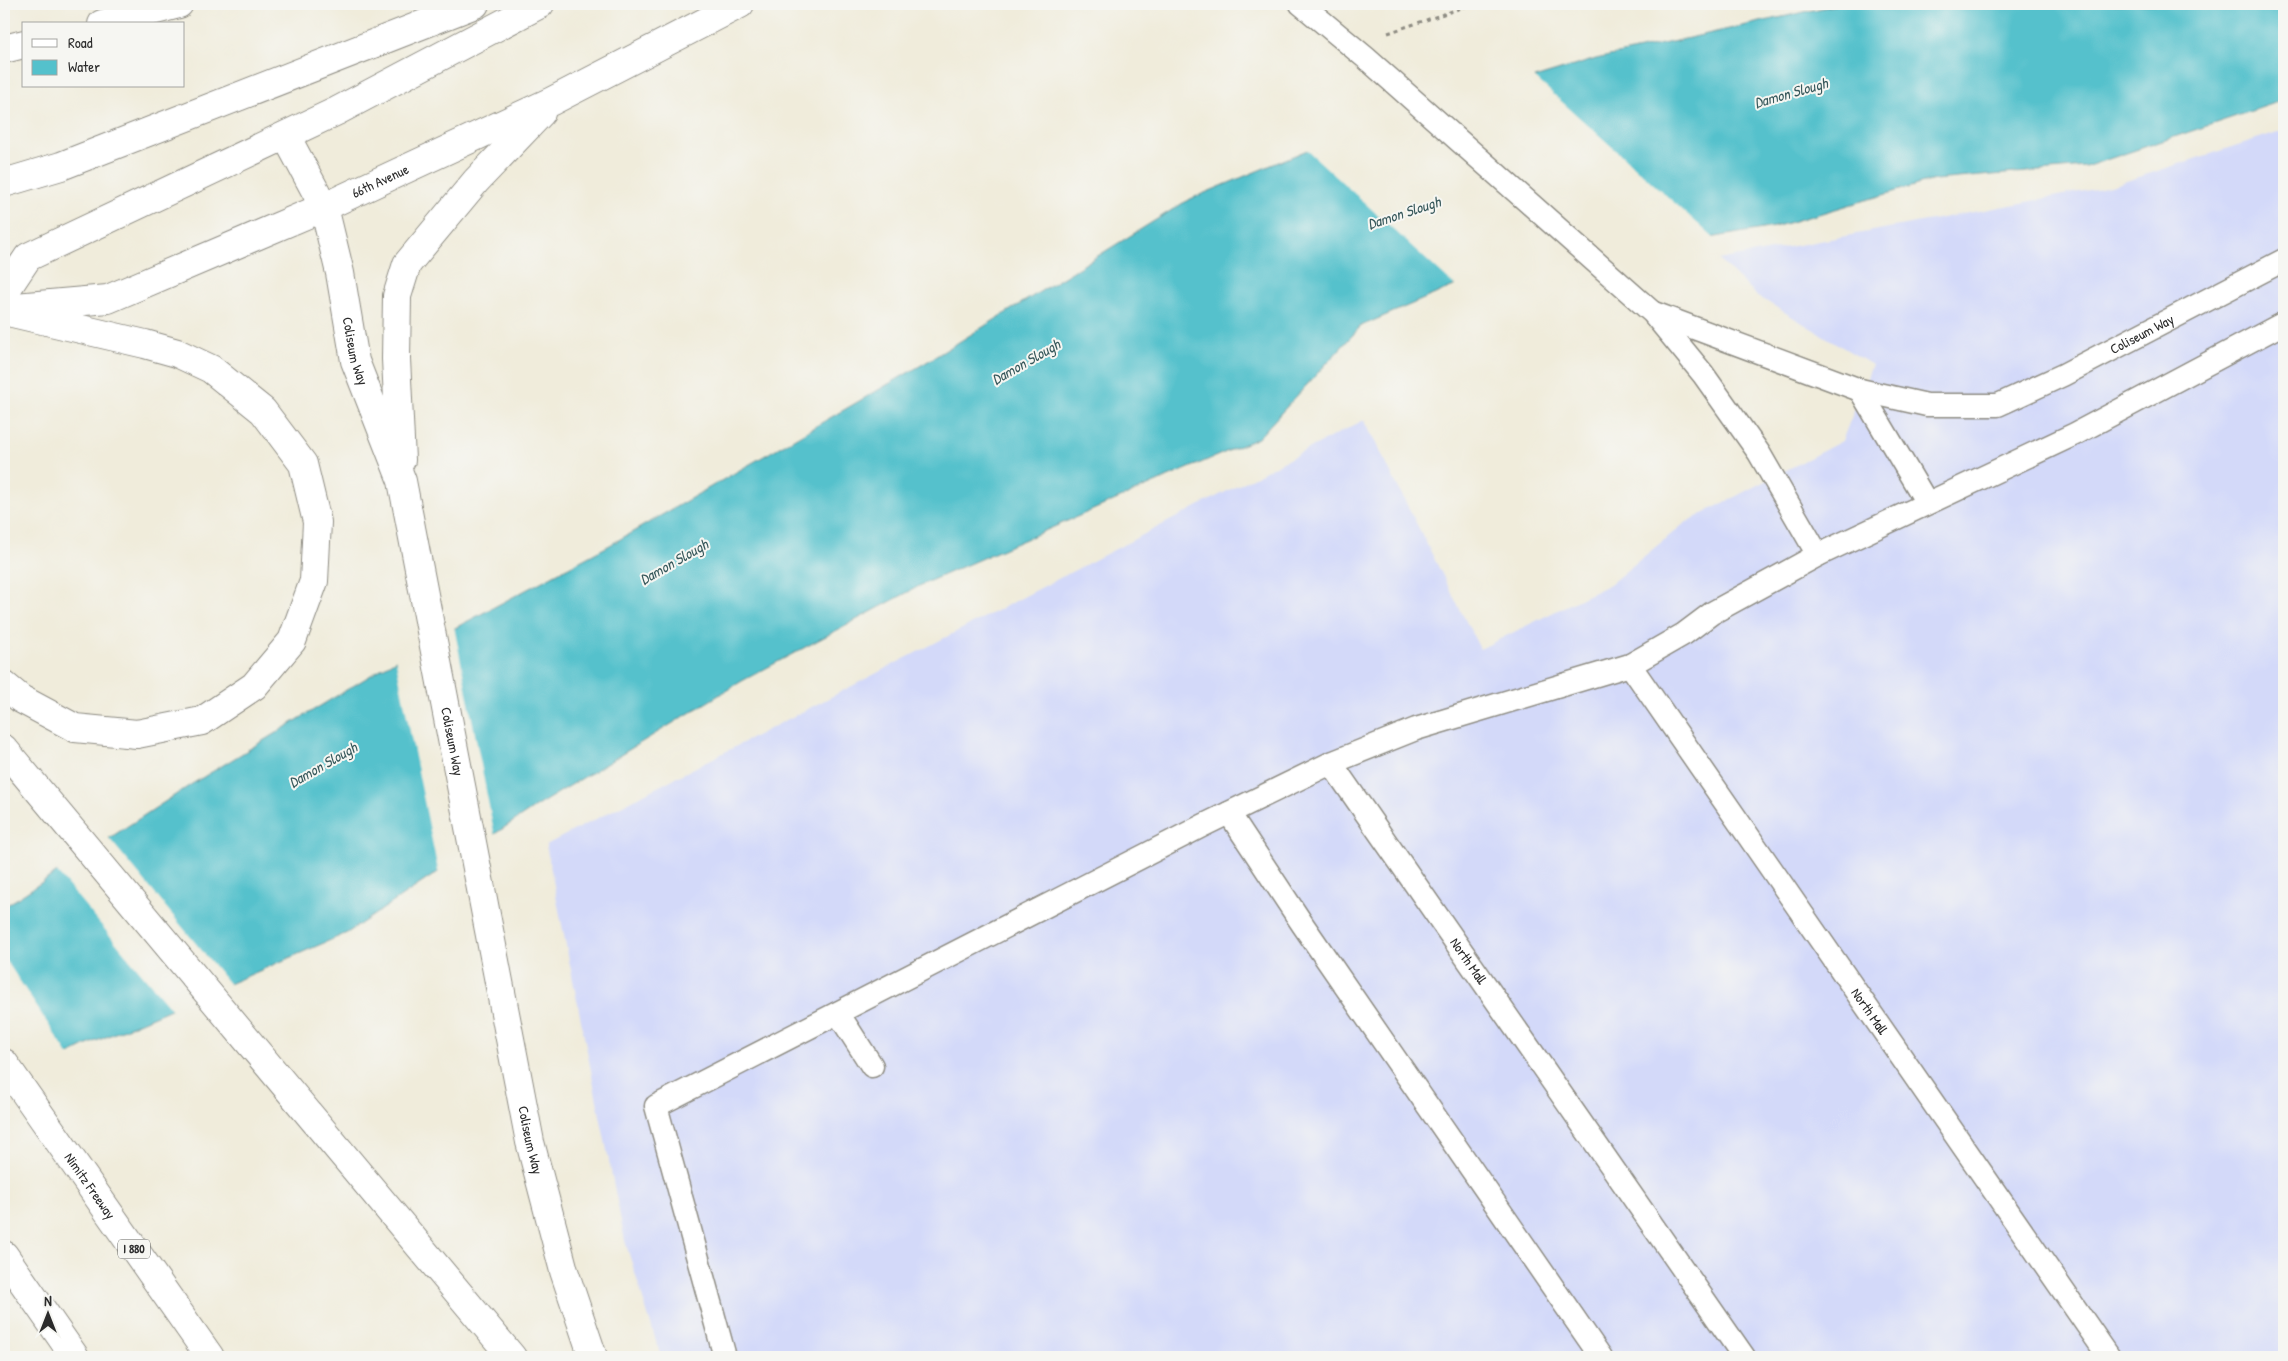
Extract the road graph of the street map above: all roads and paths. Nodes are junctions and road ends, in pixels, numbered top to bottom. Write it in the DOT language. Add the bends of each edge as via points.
graph roads {
  1 [pos="179,4"];
  2 [pos="475,4"];
  3 [pos="540,4"];
  4 [pos="740,4"];
  5 [pos="1473,4"];
  6 [pos="1305,6"];
  7 [pos="110,22"];
  8 [pos="22,44"];
  9 [pos="4,49"];
  10 [pos="1358,51"];
  11 [pos="552,101"];
  12 [pos="286,136"];
  13 [pos="4,183"];
  14 [pos="324,206"];
  15 [pos="2284,260"];
  16 [pos="4,294"];
  17 [pos="1645,306"];
  18 [pos="4,309"];
  19 [pos="2284,323"];
  20 [pos="1860,390"];
  21 [pos="402,481"];
  22 [pos="1927,504"];
  23 [pos="1818,555"];
  24 [pos="1630,665"];
  25 [pos="4,685"];
  26 [pos="4,749"];
  27 [pos="1331,763"];
  28 [pos="1229,813"];
  29 [pos="838,1013"];
  30 [pos="4,1063"];
  31 [pos="872,1066"];
  32 [pos="4,1255"];
  33 [pos="75,1357"];
  34 [pos="210,1357"];
  35 [pos="512,1357"];
  36 [pos="593,1357"];
  37 [pos="725,1357"];
  38 [pos="1601,1357"];
  39 [pos="1744,1357"];
  40 [pos="2109,1357"];
  1 -- 7 [label="main road"];
  2 -- 13 [label="main road" via="60,166"];
  3 -- 12 [label="main road"];
  4 -- 11 [label="main road, 66th Avenue"];
  5 -- 10 [label="path"];
  6 -- 10 [label="lane"];
  8 -- 9 [label="main road"];
  10 -- 17 [label="lane"];
  11 -- 14 [label="main road, 66th Avenue"];
  11 -- 21 [label="main road" via="476,181 407,264 398,296 396,359"];
  12 -- 14 [label="main road, Coliseum Way"];
  12 -- 16 [label="main road" via="28,258"];
  14 -- 18 [label="main road, 66th Avenue" via="108,299"];
  14 -- 21 [label="main road, Coliseum Way" via="340,273 355,361"];
  15 -- 20 [label="lane, Coliseum Way" via="2063,375 1998,405 1927,405"];
  17 -- 20 [label="lane"];
  17 -- 23 [label="lane" via="1703,374 1759,453"];
  18 -- 25 [label="main road" via="177,353 212,369 263,411 303,464 317,522 314,581 292,641 254,686 202,721 136,734 75,728 21,699"];
  19 -- 22 [label="lane" via="2075,434"];
  20 -- 22 [label="lane"];
  21 -- 36 [label="main road, Coliseum Way" via="530,1142 564,1271"];
  22 -- 23 [label="lane"];
  23 -- 24 [label="lane" via="1712,613 1684,634"];
  24 -- 27 [label="lane" via="1416,730"];
  24 -- 40 [label="lane, North Mall"];
  26 -- 35 [label="main road"];
  27 -- 28 [label="lane"];
  27 -- 39 [label="lane, North Mall"];
  28 -- 29 [label="lane"];
  28 -- 38 [label="lane" via="1308,933"];
  29 -- 31 [label="lane"];
  29 -- 37 [label="lane" via="656,1106"];
  30 -- 34 [label="main road, Nimitz Freeway / I 880"];
  32 -- 33 [label="main road"];
}
